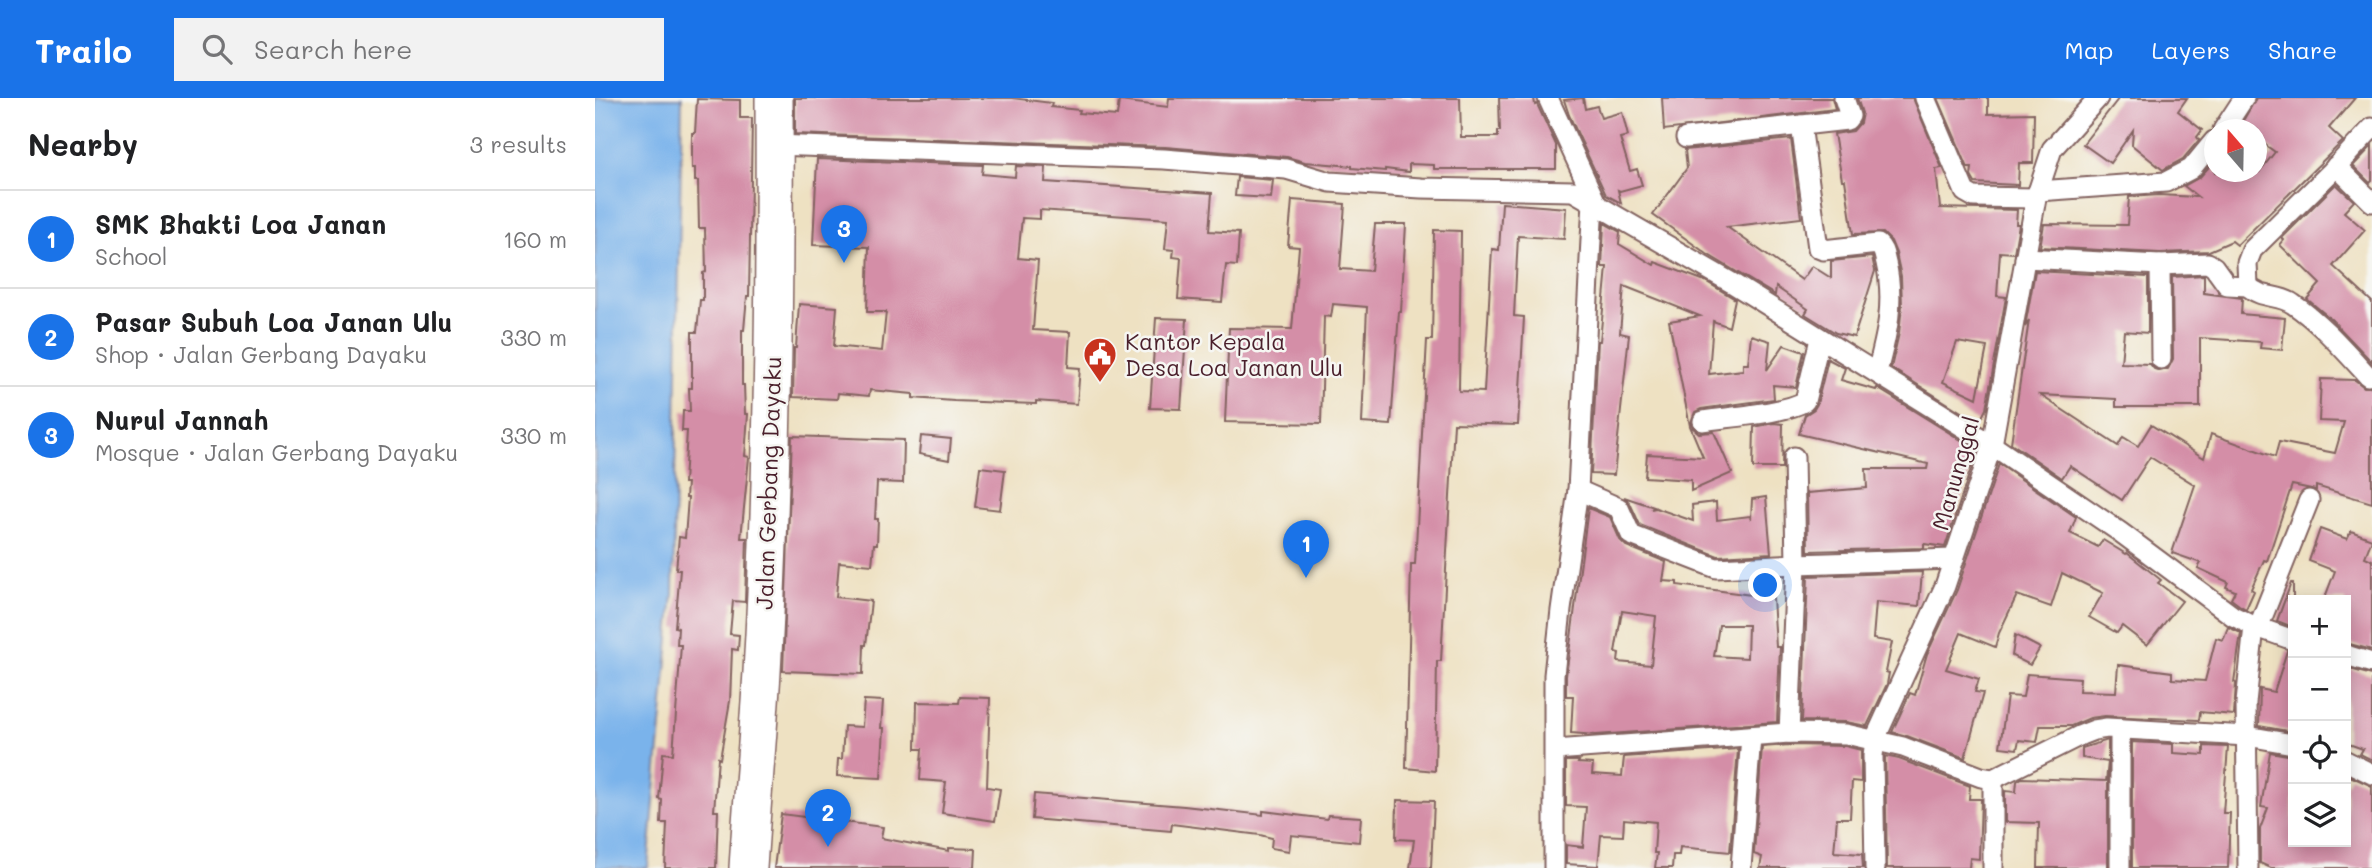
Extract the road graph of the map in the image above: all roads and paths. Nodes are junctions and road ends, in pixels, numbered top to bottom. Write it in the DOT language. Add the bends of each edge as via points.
graph roads {
  1 [pos="774,98"];
  2 [pos="1548,98"];
  3 [pos="1844,98"];
  4 [pos="1925,98"];
  5 [pos="2244,98"];
  6 [pos="2090,100"];
  7 [pos="2230,119"];
  8 [pos="1801,125"];
  9 [pos="2372,128"];
  10 [pos="1686,138"];
  11 [pos="774,145"];
  12 [pos="2204,156"];
  13 [pos="2336,166"];
  14 [pos="2037,195"];
  15 [pos="1595,202"];
  16 [pos="2372,202"];
  17 [pos="2025,258"];
  18 [pos="2160,265"];
  19 [pos="2248,286"];
  20 [pos="1820,338"];
  21 [pos="2161,359"];
  22 [pos="1877,372"];
  23 [pos="2368,376"];
  24 [pos="1703,421"];
  25 [pos="1992,445"];
  26 [pos="1794,457"];
  27 [pos="1578,490"];
  28 [pos="2309,500"];
  29 [pos="1954,559"];
  30 [pos="1796,564"];
  31 [pos="2256,627"];
  32 [pos="2288,638"];
  33 [pos="2351,657"];
  34 [pos="2372,663"];
  35 [pos="2120,729"];
  36 [pos="1789,733"];
  37 [pos="1751,736"];
  38 [pos="2247,736"];
  39 [pos="1875,739"];
  40 [pos="2288,743"];
  41 [pos="1555,750"];
  42 [pos="2351,764"];
  43 [pos="2372,774"];
  44 [pos="1993,779"];
  45 [pos="748,868"];
  46 [pos="1554,868"];
  47 [pos="1741,868"];
  48 [pos="1875,868"];
  49 [pos="1993,868"];
  50 [pos="2120,868"];
  51 [pos="2248,868"];
  1 -- 11 [label="highway, Jalan Gerbang Dayaku"];
  2 -- 15 [label="street"];
  3 -- 8 [label="street" via="1850,116 1847,120"];
  4 -- 14 [label="street" via="1965,192 1975,197"];
  5 -- 7 [label="street"];
  6 -- 14 [label="street, Manunggal" via="2052,149"];
  8 -- 10 [label="street"];
  8 -- 22 [label="street" via="1818,248 1878,244 1883,250 1890,279 1890,316"];
  9 -- 13 [label="street"];
  11 -- 15 [label="street" via="1164,159 1286,169 1330,182 1565,189"];
  11 -- 45 [label="highway, Jalan Gerbang Dayaku" via="768,538"];
  12 -- 14 [label="street" via="2166,182"];
  13 -- 16 [label="street"];
  13 -- 19 [label="street" via="2252,250"];
  14 -- 17 [label="street, Manunggal"];
  15 -- 20 [label="street"];
  15 -- 27 [label="street"];
  17 -- 18 [label="street"];
  17 -- 25 [label="street, Manunggal"];
  18 -- 19 [label="street" via="2208,263 2227,285"];
  18 -- 21 [label="street"];
  19 -- 23 [label="street" via="2260,295 2290,301"];
  20 -- 22 [label="street"];
  20 -- 24 [label="street" via="1805,401 1800,405"];
  22 -- 25 [label="street"];
  25 -- 29 [label="street, Manunggal"];
  25 -- 31 [label="street" via="2233,616"];
  26 -- 30 [label="street"];
  27 -- 30 [label="street" via="1619,508 1631,535 1716,568"];
  27 -- 41 [label="street" via="1554,675"];
  28 -- 31 [label="street"];
  29 -- 30 [label="street"];
  29 -- 39 [label="street, Manunggal"];
  30 -- 36 [label="street"];
  31 -- 32 [label="street"];
  31 -- 38 [label="street" via="2246,703"];
  33 -- 34 [label="street"];
  35 -- 38 [label="street"];
  35 -- 44 [label="street" via="2094,730"];
  35 -- 50 [label="street"];
  36 -- 37 [label="street"];
  36 -- 39 [label="street"];
  37 -- 41 [label="street"];
  37 -- 47 [label="street"];
  38 -- 40 [label="street"];
  38 -- 51 [label="street"];
  39 -- 44 [label="street"];
  39 -- 48 [label="street, Manunggal"];
  41 -- 46 [label="street"];
  42 -- 43 [label="street"];
  44 -- 49 [label="street"];
}
